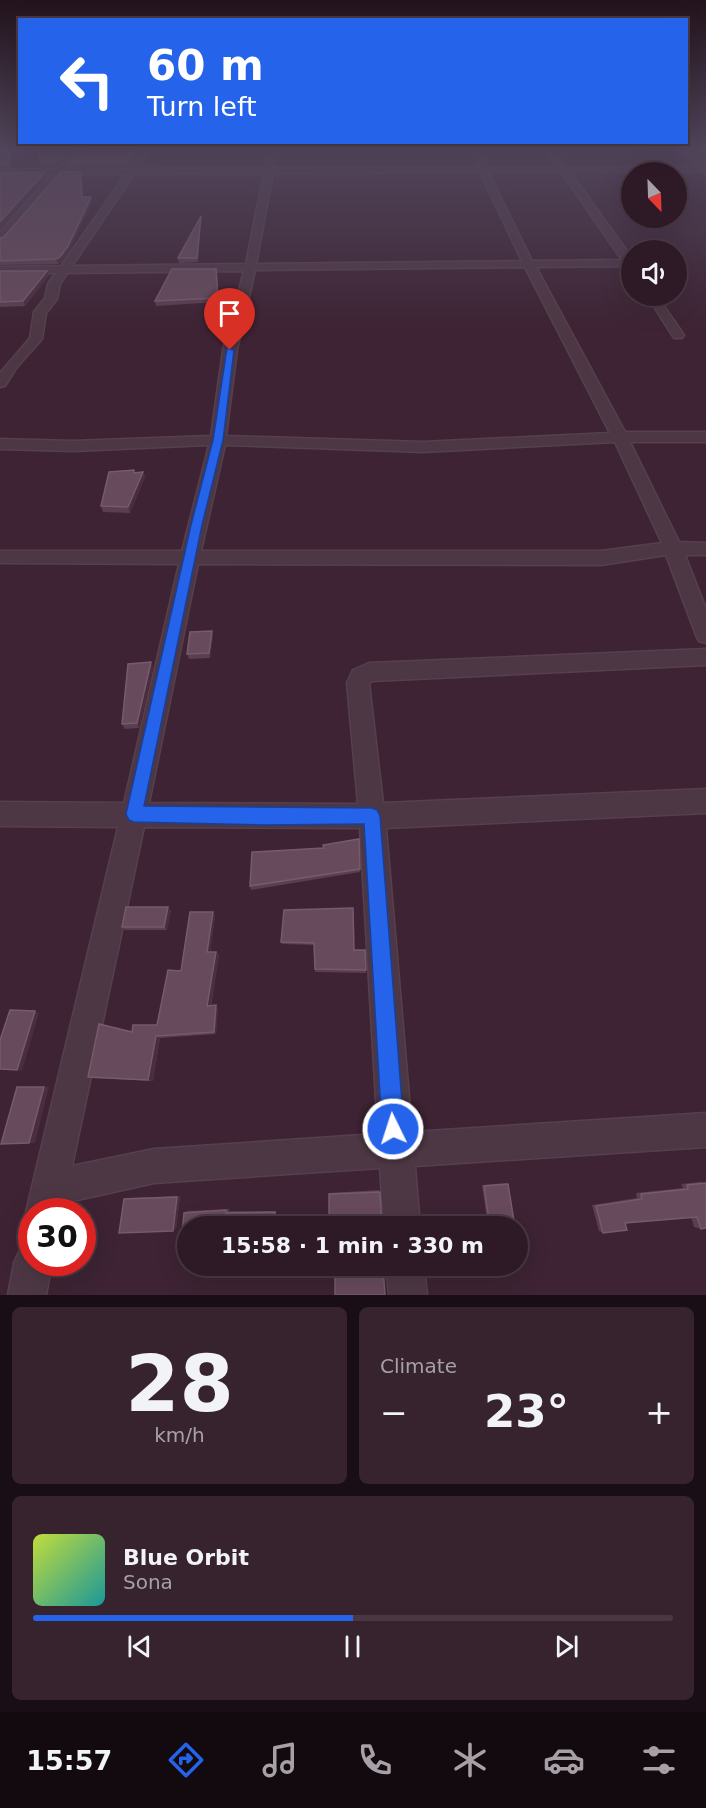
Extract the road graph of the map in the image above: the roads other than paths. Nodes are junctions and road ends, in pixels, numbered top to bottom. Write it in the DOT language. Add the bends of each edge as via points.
graph roads {
  1 [pos="25,209"];
  2 [pos="105,209"];
  3 [pos="261,209"];
  4 [pos="503,209"];
  5 [pos="592,209"];
  6 [pos="0,238"];
  7 [pos="621,250"];
  8 [pos="621,264"];
  9 [pos="529,265"];
  10 [pos="64,269"];
  11 [pos="250,269"];
  12 [pos="0,270"];
  13 [pos="659,306"];
  14 [pos="678,335"];
  15 [pos="0,383"];
  16 [pos="620,437"];
  17 [pos="706,437"];
  18 [pos="218,440"];
  19 [pos="0,444"];
  20 [pos="673,548"];
  21 [pos="706,549"];
  22 [pos="0,557"];
  23 [pos="190,557"];
  24 [pos="706,635"];
  25 [pos="706,657"];
  26 [pos="706,801"];
  27 [pos="0,814"];
  28 [pos="134,814"];
  29 [pos="372,816"];
  30 [pos="706,1130"];
  31 [pos="395,1151"];
  32 [pos="46,1198"];
  33 [pos="52,1198"];
  34 [pos="401,1216"];
  35 [pos="31,1276"];
  36 [pos="406,1276"];
  37 [pos="27,1295"];
  38 [pos="408,1295"];
  1 -- 6 [label="street"];
  2 -- 10 [label="street"];
  3 -- 11 [label="street"];
  4 -- 9 [label="street"];
  5 -- 7 [label="street"];
  8 -- 9 [label="street"];
  9 -- 11 [label="street"];
  9 -- 16 [label="street"];
  10 -- 11 [label="street"];
  10 -- 12 [label="street"];
  10 -- 15 [label="street" via="54,284 51,299 40,312 36,339"];
  11 -- 18 [label="street" via="230,350"];
  13 -- 14 [label="street"];
  16 -- 17 [label="street"];
  16 -- 18 [label="street" via="423,447"];
  16 -- 20 [label="street"];
  18 -- 19 [label="street" via="73,446"];
  18 -- 23 [label="street"];
  20 -- 21 [label="street"];
  20 -- 23 [label="street" via="601,558"];
  20 -- 24 [label="street"];
  22 -- 23 [label="street"];
  23 -- 28 [label="street"];
  25 -- 29 [label="street" via="369,672 358,682"];
  26 -- 29 [label="street"];
  27 -- 28 [label="street"];
  28 -- 29 [label="street"];
  28 -- 32 [label="street"];
  29 -- 31 [label="street"];
  30 -- 31 [label="street"];
  31 -- 33 [label="street" via="154,1166"];
  31 -- 34 [label="street"];
  35 -- 37 [label="street"];
  36 -- 38 [label="street"];
}
